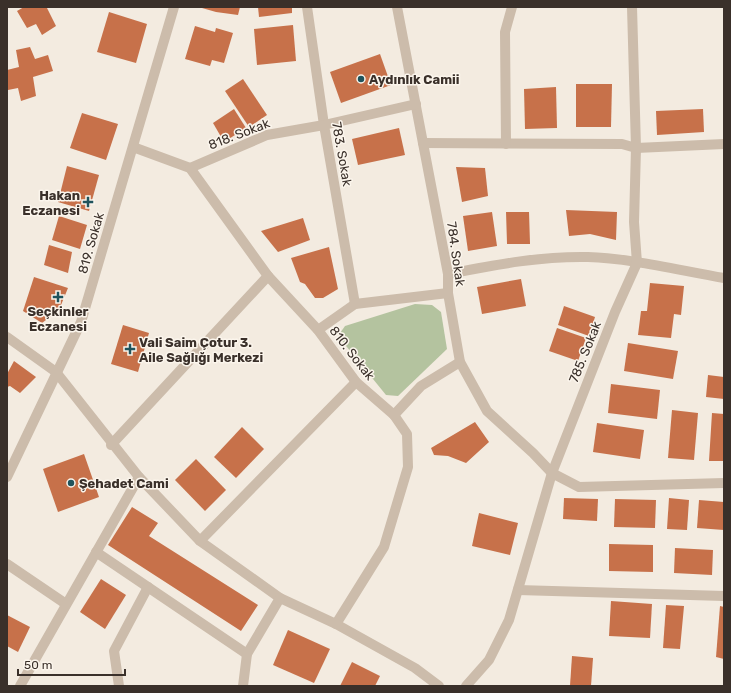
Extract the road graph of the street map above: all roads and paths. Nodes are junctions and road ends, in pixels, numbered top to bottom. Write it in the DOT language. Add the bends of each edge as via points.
graph roads {
  1 [pos="174,7"];
  2 [pos="307,7"];
  3 [pos="397,7"];
  4 [pos="512,7"];
  5 [pos="632,7"];
  6 [pos="416,104"];
  7 [pos="324,125"];
  8 [pos="423,143"];
  9 [pos="506,144"];
  10 [pos="724,144"];
  11 [pos="133,147"];
  12 [pos="636,148"];
  13 [pos="190,168"];
  14 [pos="637,263"];
  15 [pos="448,274"];
  16 [pos="268,276"];
  17 [pos="724,278"];
  18 [pos="448,293"];
  19 [pos="355,304"];
  20 [pos="318,330"];
  21 [pos="7,337"];
  22 [pos="460,362"];
  23 [pos="56,372"];
  24 [pos="356,382"];
  25 [pos="394,415"];
  26 [pos="111,445"];
  27 [pos="552,473"];
  28 [pos="7,477"];
  29 [pos="139,477"];
  30 [pos="724,483"];
  31 [pos="200,541"];
  32 [pos="96,552"];
  33 [pos="7,564"];
  34 [pos="148,587"];
  35 [pos="518,590"];
  36 [pos="724,596"];
  37 [pos="280,598"];
  38 [pos="66,604"];
  39 [pos="336,624"];
  40 [pos="247,654"];
  41 [pos="20,686"];
  42 [pos="119,686"];
  43 [pos="243,686"];
  44 [pos="439,686"];
  45 [pos="466,686"];
  1 -- 11 [label="street, 819. Sokak"];
  2 -- 7 [label="street, 783. Sokak"];
  3 -- 6 [label="street, 784. Sokak"];
  4 -- 9 [label="street" via="505,32"];
  5 -- 12 [label="street, 785. Sokak"];
  6 -- 7 [label="street, 818. Sokak"];
  6 -- 8 [label="street, 784. Sokak"];
  7 -- 13 [label="street, 818. Sokak" via="267,135"];
  7 -- 19 [label="street, 783. Sokak"];
  8 -- 9 [label="street"];
  8 -- 15 [label="street, 784. Sokak"];
  9 -- 12 [label="street" via="622,144"];
  10 -- 12 [label="street"];
  11 -- 13 [label="street"];
  11 -- 23 [label="street, 819. Sokak" via="81,322"];
  12 -- 14 [label="street, 785. Sokak" via="634,222"];
  13 -- 16 [label="street, 810. Sokak"];
  14 -- 15 [label="street" via="589,257 528,259"];
  14 -- 17 [label="street"];
  14 -- 27 [label="street, 785. Sokak" via="615,312"];
  15 -- 18 [label="street, 784. Sokak"];
  16 -- 20 [label="street, 810. Sokak"];
  16 -- 26 [label="street"];
  18 -- 19 [label="street"];
  18 -- 22 [label="street, 784. Sokak"];
  19 -- 20 [label="street"];
  20 -- 24 [label="street, 810. Sokak"];
  21 -- 23 [label="street"];
  22 -- 25 [label="street" via="421,386"];
  22 -- 27 [label="street, 784. Sokak" via="487,411"];
  23 -- 26 [label="street"];
  23 -- 28 [label="street, 819. Sokak"];
  24 -- 25 [label="street, 810. Sokak"];
  24 -- 31 [label="street"];
  25 -- 39 [label="street, 810. Sokak" via="407,434 408,467 384,547"];
  26 -- 29 [label="street"];
  27 -- 30 [label="street, 784. Sokak" via="579,487"];
  27 -- 35 [label="street, 785. Sokak"];
  29 -- 31 [label="street"];
  29 -- 32 [label="street"];
  31 -- 37 [label="street"];
  32 -- 34 [label="street"];
  32 -- 38 [label="street"];
  33 -- 38 [label="street"];
  34 -- 40 [label="street"];
  34 -- 42 [label="street" via="114,651"];
  35 -- 36 [label="street"];
  35 -- 45 [label="street, 785. Sokak" via="509,620 489,660"];
  37 -- 39 [label="street"];
  37 -- 40 [label="street"];
  38 -- 41 [label="street"];
  39 -- 44 [label="street" via="415,668"];
  40 -- 43 [label="street"];
}
